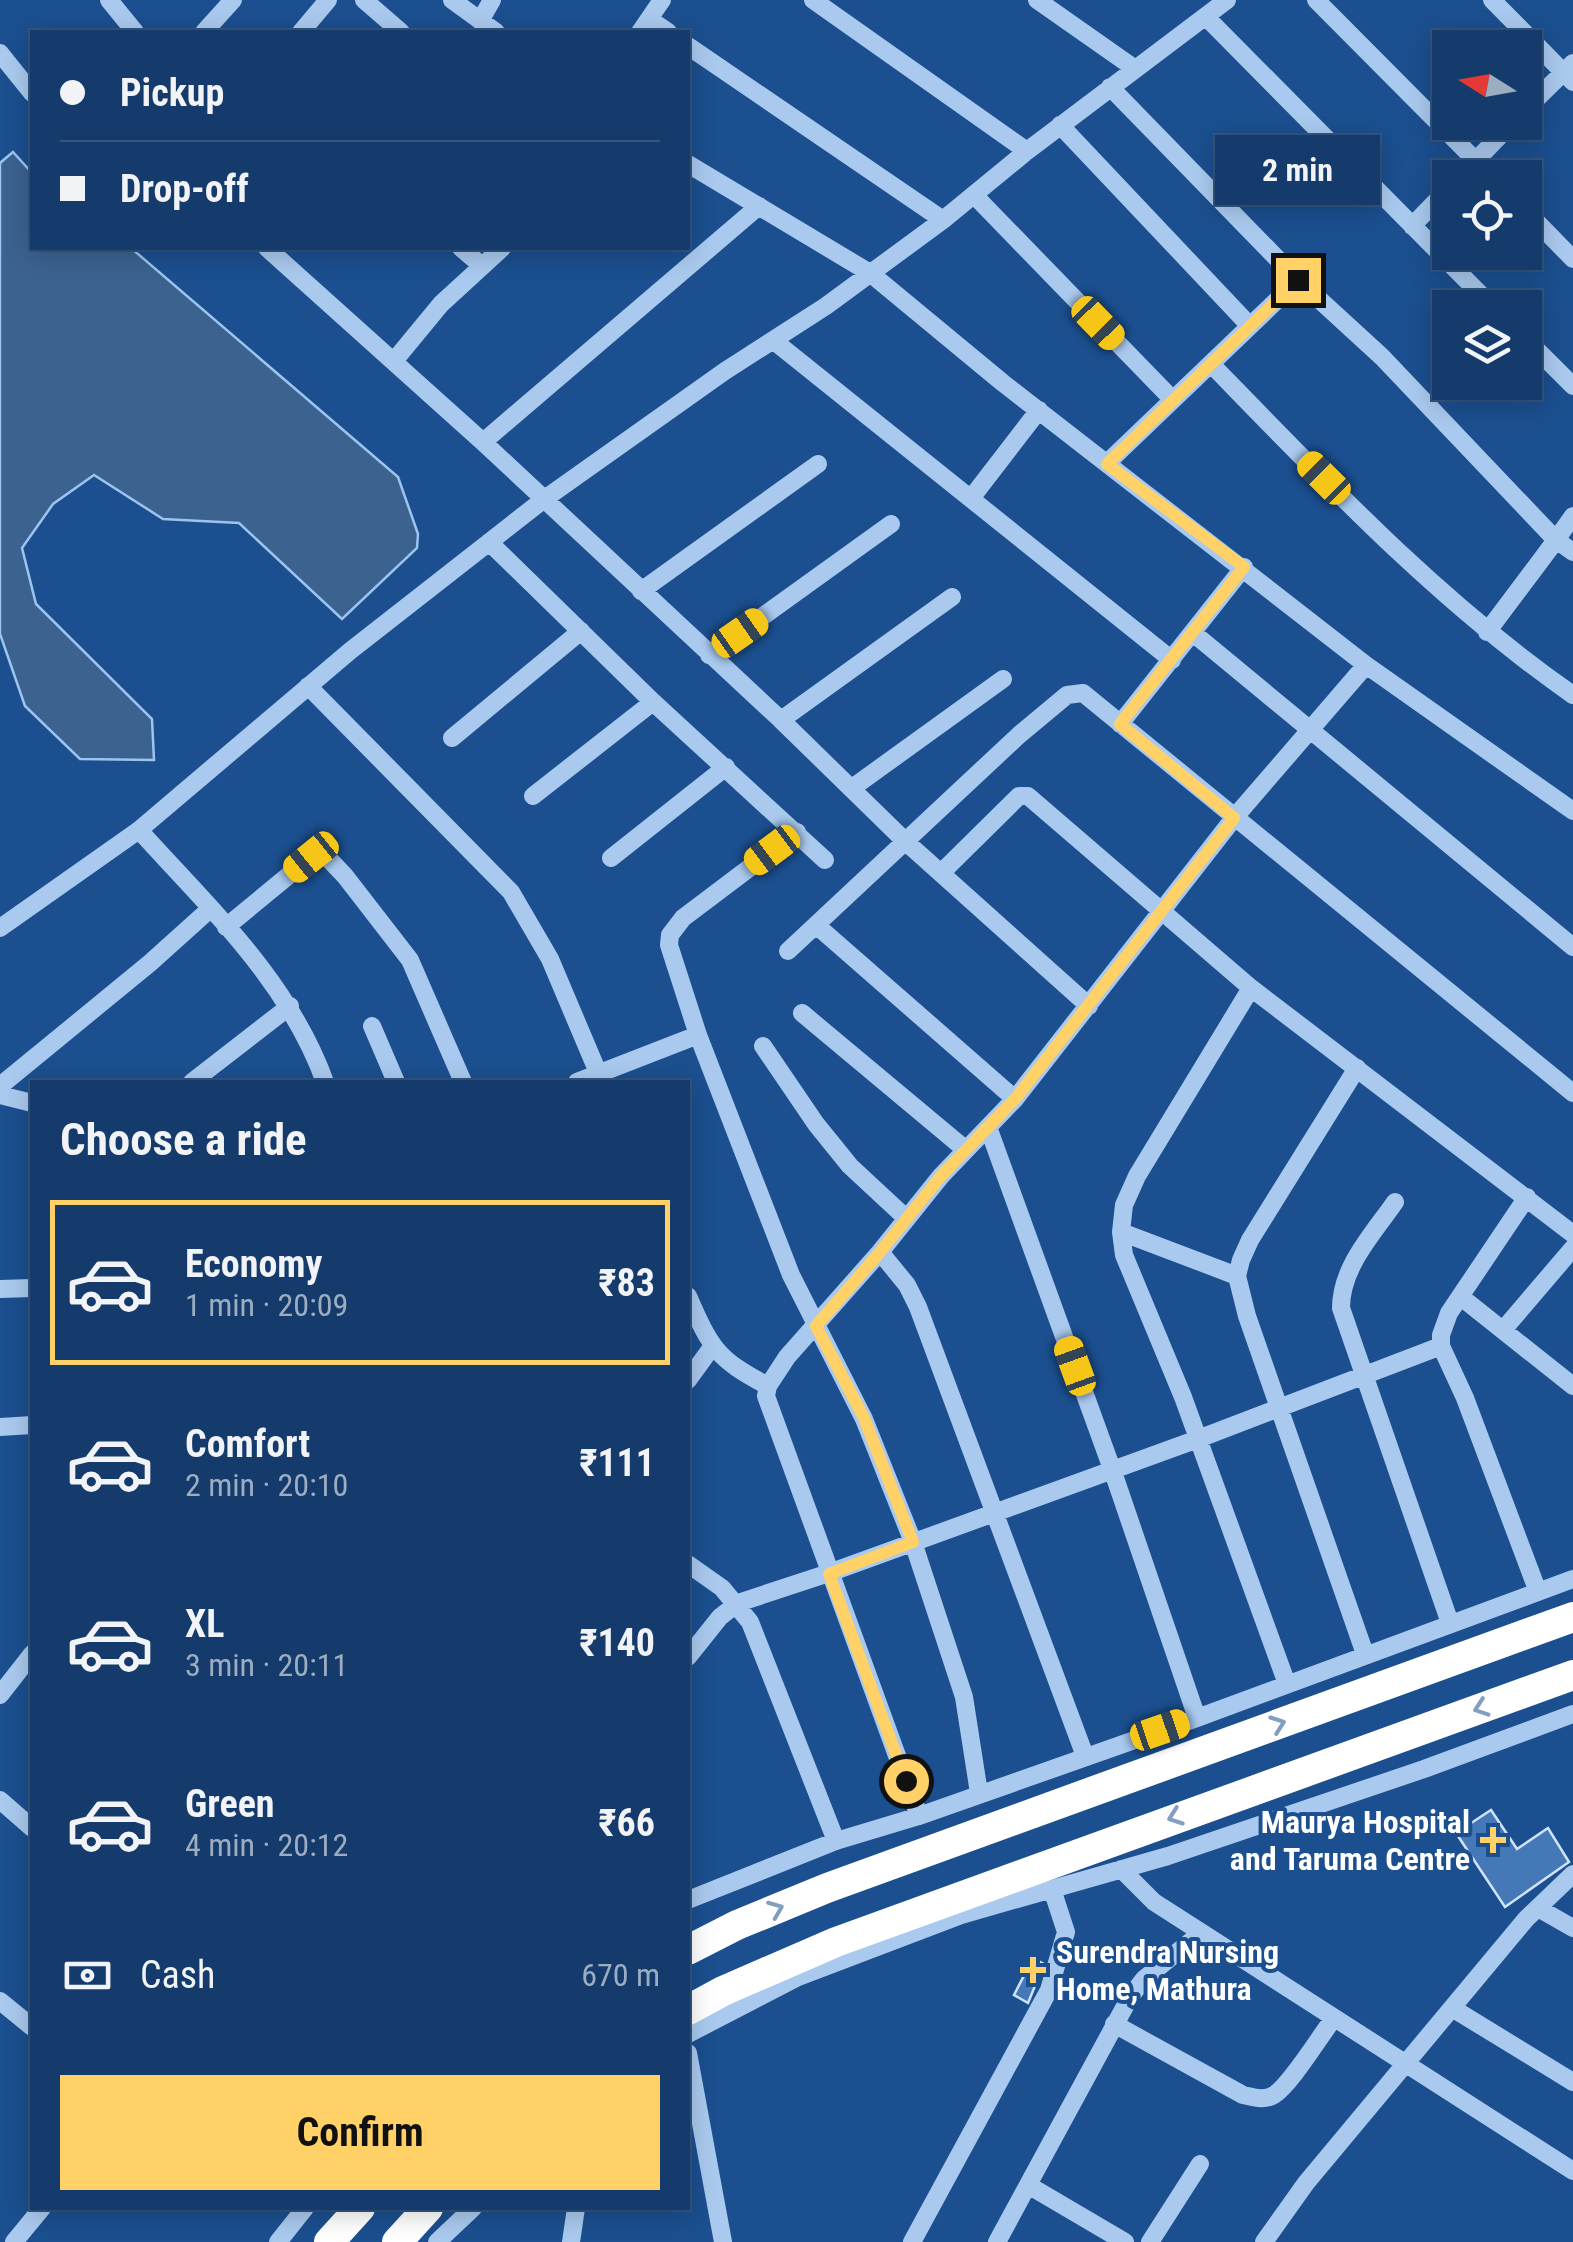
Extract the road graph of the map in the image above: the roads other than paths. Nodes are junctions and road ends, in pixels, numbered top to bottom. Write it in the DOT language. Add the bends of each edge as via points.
graph roads {
  1 [pos="109,0"];
  2 [pos="233,0"];
  3 [pos="328,0"];
  4 [pos="364,0"];
  5 [pos="452,0"];
  6 [pos="492,0"];
  7 [pos="813,0"];
  8 [pos="1037,0"];
  9 [pos="1227,0"];
  10 [pos="1316,0"];
  11 [pos="1492,0"];
  12 [pos="1206,18"];
  13 [pos="480,20"];
  14 [pos="133,30"];
  15 [pos="206,30"];
  16 [pos="303,30"];
  17 [pos="400,30"];
  18 [pos="493,30"];
  19 [pos="690,47"];
  20 [pos="0,53"];
  21 [pos="1134,68"];
  22 [pos="1570,72"];
  23 [pos="1110,87"];
  24 [pos="30,90"];
  25 [pos="1542,96"];
  26 [pos="1060,126"];
  27 [pos="1495,140"];
  28 [pos="1026,150"];
  29 [pos="1476,160"];
  30 [pos="690,165"];
  31 [pos="975,196"];
  32 [pos="1432,205"];
  33 [pos="759,206"];
  34 [pos="943,220"];
  35 [pos="1412,226"];
  36 [pos="1542,227"];
  37 [pos="269,250"];
  38 [pos="463,250"];
  39 [pos="500,250"];
  40 [pos="1573,259"];
  41 [pos="482,266"];
  42 [pos="870,274"];
  43 [pos="1298,280"];
  44 [pos="1476,290"];
  45 [pos="1250,326"];
  46 [pos="774,342"];
  47 [pos="1542,355"];
  48 [pos="394,361"];
  49 [pos="1210,364"];
  50 [pos="1573,386"];
  51 [pos="1172,399"];
  52 [pos="1039,410"];
  53 [pos="483,442"];
  54 [pos="818,464"];
  55 [pos="1107,464"];
  56 [pos="972,497"];
  57 [pos="543,500"];
  58 [pos="1573,516"];
  59 [pos="891,524"];
  60 [pos="1556,540"];
  61 [pos="489,542"];
  62 [pos="1573,552"];
  63 [pos="1244,567"];
  64 [pos="641,591"];
  65 [pos="952,597"];
  66 [pos="581,632"];
  67 [pos="1487,632"];
  68 [pos="1193,633"];
  69 [pos="709,654"];
  70 [pos="1172,660"];
  71 [pos="1366,665"];
  72 [pos="1004,679"];
  73 [pos="308,686"];
  74 [pos="1573,695"];
  75 [pos="653,702"];
  76 [pos="782,720"];
  77 [pos="1120,724"];
  78 [pos="1308,730"];
  79 [pos="452,738"];
  80 [pos="726,767"];
  81 [pos="852,788"];
  82 [pos="533,796"];
  83 [pos="1573,811"];
  84 [pos="1234,818"];
  85 [pos="139,830"];
  86 [pos="797,832"];
  87 [pos="906,842"];
  88 [pos="611,858"];
  89 [pos="825,860"];
  90 [pos="941,874"];
  91 [pos="210,909"];
  92 [pos="1160,913"];
  93 [pos="816,925"];
  94 [pos="226,927"];
  95 [pos="0,928"];
  96 [pos="1573,947"];
  97 [pos="788,951"];
  98 [pos="1251,988"];
  99 [pos="290,1006"];
  100 [pos="1090,1006"];
  101 [pos="802,1013"];
  102 [pos="372,1026"];
  103 [pos="698,1035"];
  104 [pos="763,1046"];
  105 [pos="1357,1068"];
  106 [pos="600,1078"];
  107 [pos="195,1080"];
  108 [pos="324,1080"];
  109 [pos="395,1080"];
  110 [pos="462,1080"];
  111 [pos="0,1086"];
  112 [pos="1573,1093"];
  113 [pos="0,1095"];
  114 [pos="1015,1099"];
  115 [pos="30,1102"];
  116 [pos="988,1127"];
  117 [pos="966,1150"];
  118 [pos="1527,1197"];
  119 [pos="1396,1202"];
  120 [pos="906,1218"];
  121 [pos="1121,1232"];
  122 [pos="1573,1234"];
  123 [pos="1573,1248"];
  124 [pos="880,1252"];
  125 [pos="1237,1276"];
  126 [pos="30,1288"];
  127 [pos="0,1289"];
  128 [pos="1460,1297"];
  129 [pos="690,1300"];
  130 [pos="816,1326"];
  131 [pos="1503,1330"];
  132 [pos="1441,1346"];
  133 [pos="712,1348"];
  134 [pos="1363,1376"];
  135 [pos="690,1377"];
  136 [pos="768,1386"];
  137 [pos="1573,1386"];
  138 [pos="1280,1408"];
  139 [pos="30,1424"];
  140 [pos="0,1427"];
  141 [pos="1198,1439"];
  142 [pos="1112,1469"];
  143 [pos="996,1511"];
  144 [pos="913,1542"];
  145 [pos="690,1566"];
  146 [pos="829,1574"];
  147 [pos="1573,1580"];
  148 [pos="1538,1592"];
  149 [pos="738,1603"];
  150 [pos="1573,1617"];
  151 [pos="1450,1623"];
  152 [pos="690,1654"];
  153 [pos="1365,1654"];
  154 [pos="30,1657"];
  155 [pos="1573,1675"];
  156 [pos="1287,1684"];
  157 [pos="0,1695"];
  158 [pos="1573,1714"];
  159 [pos="1197,1718"];
  160 [pos="1086,1756"];
  161 [pos="979,1793"];
  162 [pos="0,1800"];
  163 [pos="919,1816"];
  164 [pos="30,1826"];
  165 [pos="836,1841"];
  166 [pos="1120,1869"];
  167 [pos="1573,1874"];
  168 [pos="1052,1889"];
  169 [pos="690,1899"];
  170 [pos="1538,1908"];
  171 [pos="1573,1928"];
  172 [pos="1201,1933"];
  173 [pos="690,1949"];
  174 [pos="0,2002"];
  175 [pos="1452,2008"];
  176 [pos="690,2009"];
  177 [pos="1334,2018"];
  178 [pos="1114,2024"];
  179 [pos="30,2026"];
  180 [pos="690,2033"];
  181 [pos="690,2064"];
  182 [pos="1405,2064"];
  183 [pos="1573,2082"];
  184 [pos="1200,2164"];
  185 [pos="1573,2172"];
  186 [pos="1028,2185"];
  187 [pos="40,2210"];
  188 [pos="303,2210"];
  189 [pos="358,2210"];
  190 [pos="426,2210"];
  191 [pos="471,2210"];
  192 [pos="576,2210"];
  193 [pos="14,2242"];
  194 [pos="278,2242"];
  195 [pos="329,2242"];
  196 [pos="397,2242"];
  197 [pos="437,2242"];
  198 [pos="571,2242"];
  199 [pos="723,2242"];
  200 [pos="912,2242"];
  201 [pos="997,2242"];
  202 [pos="1126,2242"];
  203 [pos="1150,2242"];
  204 [pos="1264,2242"];
  1 -- 14 [label="street"];
  2 -- 15 [label="street"];
  3 -- 16 [label="street"];
  4 -- 17 [label="street"];
  5 -- 13 [label="street"];
  6 -- 13 [label="street"];
  7 -- 28 [label="street"];
  8 -- 21 [label="street"];
  9 -- 12 [label="street"];
  10 -- 29 [label="street"];
  11 -- 22 [label="street"];
  12 -- 21 [label="street"];
  12 -- 35 [label="street"];
  13 -- 18 [label="street"];
  19 -- 34 [label="street"];
  20 -- 24 [label="street"];
  21 -- 23 [label="street"];
  22 -- 25 [label="street"];
  23 -- 26 [label="street"];
  23 -- 43 [label="street"];
  26 -- 28 [label="street"];
  26 -- 45 [label="street"];
  27 -- 29 [label="street"];
  28 -- 31 [label="street"];
  30 -- 33 [label="street"];
  31 -- 34 [label="street"];
  31 -- 51 [label="street"];
  32 -- 35 [label="street"];
  33 -- 42 [label="street"];
  33 -- 53 [label="street"];
  34 -- 42 [label="street"];
  35 -- 44 [label="street"];
  36 -- 40 [label="street"];
  37 -- 48 [label="street"];
  38 -- 41 [label="street"];
  39 -- 41 [label="street"];
  41 -- 48 [label="street"];
  42 -- 46 [label="street"];
  42 -- 52 [label="street"];
  43 -- 45 [label="street"];
  43 -- 60 [label="street" via="1382,357"];
  45 -- 49 [label="street"];
  46 -- 56 [label="street"];
  46 -- 57 [label="street"];
  47 -- 50 [label="street"];
  48 -- 53 [label="street"];
  49 -- 51 [label="street"];
  49 -- 67 [label="street"];
  51 -- 55 [label="street"];
  52 -- 55 [label="street"];
  52 -- 56 [label="street"];
  53 -- 57 [label="street"];
  54 -- 64 [label="street"];
  55 -- 63 [label="street"];
  56 -- 70 [label="street"];
  57 -- 61 [label="street"];
  57 -- 64 [label="street"];
  58 -- 60 [label="street"];
  59 -- 69 [label="street"];
  60 -- 62 [label="street"];
  60 -- 67 [label="street"];
  61 -- 66 [label="street"];
  61 -- 73 [label="street"];
  63 -- 68 [label="street"];
  63 -- 71 [label="street"];
  64 -- 69 [label="street"];
  65 -- 76 [label="street"];
  66 -- 75 [label="street"];
  66 -- 79 [label="street"];
  67 -- 74 [label="street"];
  68 -- 70 [label="street"];
  68 -- 78 [label="street"];
  69 -- 76 [label="street"];
  70 -- 77 [label="street"];
  71 -- 78 [label="street"];
  71 -- 83 [label="street"];
  72 -- 81 [label="street"];
  73 -- 85 [label="street"];
  73 -- 106 [label="street" via="510,892 550,959"];
  75 -- 80 [label="street"];
  75 -- 82 [label="street"];
  76 -- 81 [label="street"];
  77 -- 84 [label="street"];
  77 -- 87 [label="street" via="1083,693 1067,695"];
  78 -- 84 [label="street"];
  78 -- 96 [label="street"];
  80 -- 86 [label="street"];
  80 -- 88 [label="street"];
  81 -- 87 [label="street"];
  84 -- 92 [label="street"];
  84 -- 112 [label="street"];
  85 -- 91 [label="street"];
  85 -- 95 [label="street"];
  86 -- 89 [label="street"];
  86 -- 103 [label="street" via="683,918 670,935"];
  87 -- 90 [label="street"];
  87 -- 93 [label="street"];
  90 -- 92 [label="street" via="1019,796 1028,796"];
  90 -- 100 [label="street"];
  91 -- 94 [label="street"];
  91 -- 111 [label="street"];
  92 -- 98 [label="street"];
  92 -- 100 [label="street"];
  93 -- 97 [label="street"];
  93 -- 114 [label="street"];
  94 -- 99 [label="street"];
  94 -- 110 [label="street" via="311,857 326,856 410,960"];
  98 -- 105 [label="street"];
  98 -- 121 [label="street" via="1137,1176"];
  99 -- 107 [label="street"];
  99 -- 108 [label="street"];
  100 -- 114 [label="street"];
  101 -- 117 [label="street"];
  102 -- 109 [label="street"];
  103 -- 106 [label="street"];
  103 -- 130 [label="street"];
  104 -- 120 [label="street" via="850,1166"];
  105 -- 118 [label="street"];
  105 -- 125 [label="street" via="1250,1240"];
  113 -- 115 [label="street"];
  114 -- 116 [label="street"];
  116 -- 117 [label="street"];
  116 -- 142 [label="street"];
  117 -- 120 [label="street"];
  118 -- 122 [label="street"];
  118 -- 128 [label="street"];
  119 -- 134 [label="street" via="1349,1268 1341,1292"];
  120 -- 124 [label="street"];
  121 -- 125 [label="street"];
  121 -- 141 [label="street" via="1133,1279"];
  123 -- 131 [label="street"];
  124 -- 130 [label="street"];
  124 -- 143 [label="street" via="918,1306"];
  125 -- 138 [label="street"];
  126 -- 127 [label="street"];
  128 -- 131 [label="street"];
  128 -- 132 [label="street"];
  129 -- 133 [label="street"];
  130 -- 136 [label="street"];
  130 -- 144 [label="street" via="864,1418"];
  131 -- 137 [label="street"];
  132 -- 134 [label="street"];
  132 -- 148 [label="street"];
  133 -- 135 [label="street"];
  133 -- 136 [label="street"];
  134 -- 138 [label="street"];
  134 -- 151 [label="street"];
  136 -- 146 [label="street"];
  138 -- 141 [label="street"];
  138 -- 153 [label="street"];
  139 -- 140 [label="street"];
  141 -- 142 [label="street"];
  141 -- 156 [label="street"];
  142 -- 143 [label="street"];
  142 -- 159 [label="street"];
  143 -- 144 [label="street"];
  143 -- 160 [label="street"];
  144 -- 146 [label="street"];
  144 -- 161 [label="street" via="960,1683"];
  145 -- 149 [label="street"];
  146 -- 149 [label="street"];
  146 -- 163 [label="street"];
  147 -- 148 [label="street"];
  148 -- 151 [label="street"];
  149 -- 152 [label="street"];
  149 -- 165 [label="street"];
  173 -- 150 [label="highway, one-way" via="828,1888"];
  151 -- 153 [label="street"];
  153 -- 156 [label="street"];
  154 -- 157 [label="street"];
  155 -- 176 [label="highway, one-way" via="836,1942"];
  156 -- 159 [label="street"];
  158 -- 166 [label="street"];
  159 -- 160 [label="street"];
  160 -- 161 [label="street"];
  161 -- 163 [label="street"];
  162 -- 164 [label="street"];
  163 -- 165 [label="street"];
  165 -- 169 [label="street"];
  166 -- 168 [label="street"];
  166 -- 172 [label="street"];
  167 -- 170 [label="street"];
  168 -- 180 [label="street" via="961,1914 798,1978"];
  168 -- 200 [label="street" via="1066,1932 1049,1990"];
  170 -- 171 [label="street"];
  170 -- 175 [label="street"];
  172 -- 177 [label="street"];
  172 -- 178 [label="street" via="1144,1979"];
  174 -- 179 [label="street"];
  175 -- 182 [label="street"];
  175 -- 183 [label="street"];
  177 -- 178 [label="street" via="1285,2084 1260,2099"];
  177 -- 182 [label="street"];
  178 -- 186 [label="street"];
  181 -- 199 [label="street"];
  182 -- 185 [label="street"];
  182 -- 204 [label="street"];
  184 -- 203 [label="street"];
  186 -- 201 [label="street"];
  186 -- 202 [label="street"];
  187 -- 193 [label="street"];
  188 -- 194 [label="street"];
  189 -- 195 [label="highway"];
  190 -- 196 [label="highway"];
  191 -- 197 [label="street"];
  192 -- 198 [label="street"];
}
